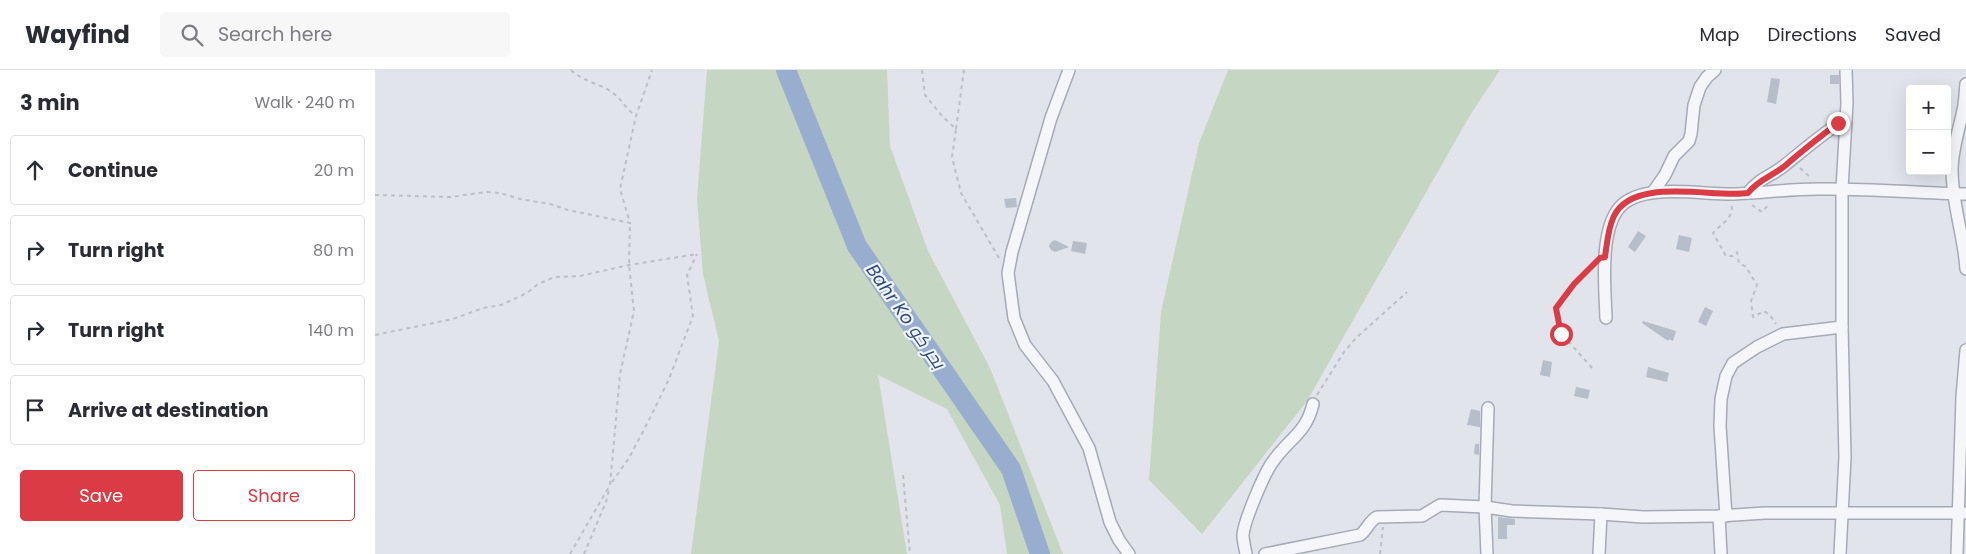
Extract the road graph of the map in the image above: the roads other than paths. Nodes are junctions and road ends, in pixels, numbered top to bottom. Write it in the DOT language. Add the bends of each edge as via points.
graph roads {
  1 [pos="1069,70"];
  2 [pos="1715,70"];
  3 [pos="1847,70"];
  4 [pos="1966,84"];
  5 [pos="1846,118"];
  6 [pos="1665,175"];
  7 [pos="1842,188"];
  8 [pos="1653,192"];
  9 [pos="1682,193"];
  10 [pos="1748,193"];
  11 [pos="1953,194"];
  12 [pos="1966,194"];
  13 [pos="1966,269"];
  14 [pos="1606,318"];
  15 [pos="1842,327"];
  16 [pos="1966,350"];
  17 [pos="1313,404"];
  18 [pos="1488,408"];
  19 [pos="1485,507"];
  20 [pos="1962,513"];
  21 [pos="1601,514"];
  22 [pos="1842,514"];
  23 [pos="1722,516"];
  24 [pos="1129,554"];
  25 [pos="1246,554"];
  26 [pos="1265,554"];
  27 [pos="1487,554"];
  28 [pos="1599,554"];
  29 [pos="1721,554"];
  30 [pos="1840,554"];
  31 [pos="1957,554"];
  1 -- 24 [label="street" via="1044,142 1008,272 1014,318 1025,345 1053,381 1089,448 1110,522"];
  2 -- 6 [label="street" via="1700,87 1689,141 1674,156"];
  3 -- 5 [label="street"];
  4 -- 11 [label="street" via="1954,150"];
  5 -- 7 [label="street"];
  5 -- 10 [label="street" via="1780,169 1761,179"];
  6 -- 8 [label="street"];
  6 -- 9 [label="street"];
  7 -- 10 [label="street"];
  7 -- 11 [label="street"];
  7 -- 15 [label="street"];
  8 -- 9 [label="street"];
  8 -- 14 [label="street" via="1627,200 1611,224 1605,257"];
  9 -- 10 [label="street"];
  11 -- 12 [label="street"];
  11 -- 13 [label="street"];
  15 -- 22 [label="street" via="1845,457"];
  15 -- 23 [label="street" via="1783,334 1733,363 1726,376 1721,399"];
  16 -- 20 [label="street" via="1962,397"];
  17 -- 25 [label="street" via="1303,430 1272,462 1263,480 1246,520 1243,535"];
  18 -- 19 [label="street"];
  19 -- 21 [label="street"];
  19 -- 26 [label="street" via="1440,505 1422,516 1372,519 1360,535"];
  19 -- 27 [label="street"];
  20 -- 22 [label="street"];
  20 -- 31 [label="street"];
  21 -- 23 [label="street"];
  21 -- 28 [label="street"];
  22 -- 23 [label="street"];
  22 -- 30 [label="street"];
  23 -- 29 [label="street"];
}
